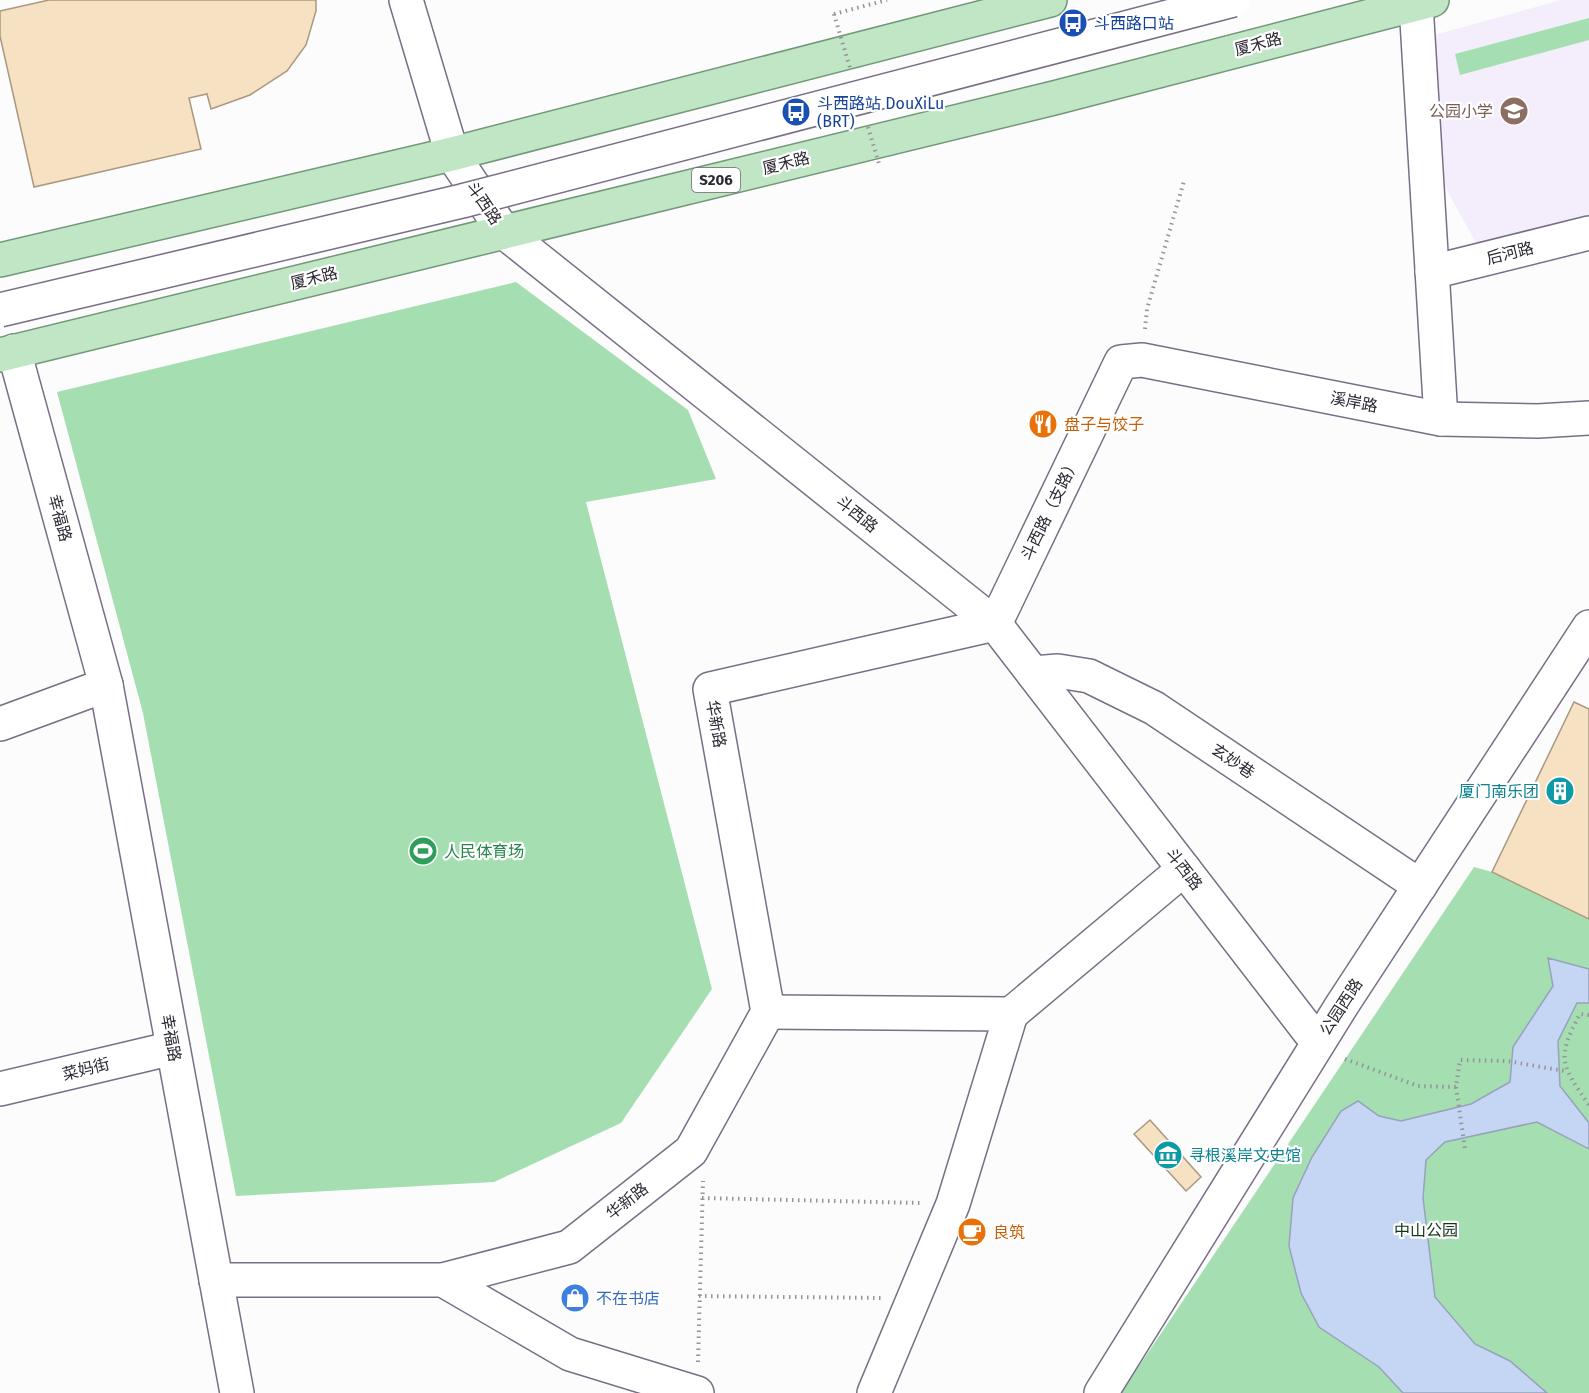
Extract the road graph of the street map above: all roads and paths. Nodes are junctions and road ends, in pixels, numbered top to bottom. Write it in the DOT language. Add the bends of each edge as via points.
graph roads {
  1 [pos="406,0"];
  2 [pos="887,0"];
  3 [pos="1050,0"];
  4 [pos="1233,0"];
  5 [pos="1424,2"];
  6 [pos="834,14"];
  7 [pos="452,154"];
  8 [pos="1184,181"];
  9 [pos="504,232"];
  10 [pos="1589,233"];
  11 [pos="0,260"];
  12 [pos="1432,272"];
  13 [pos="0,310"];
  14 [pos="7,353"];
  15 [pos="1132,361"];
  16 [pos="1589,418"];
  17 [pos="1440,419"];
  18 [pos="995,624"];
  19 [pos="1589,627"];
  20 [pos="1033,673"];
  21 [pos="106,685"];
  22 [pos="0,724"];
  23 [pos="1184,869"];
  24 [pos="1419,886"];
  25 [pos="768,1012"];
  26 [pos="1011,1014"];
  27 [pos="1589,1015"];
  28 [pos="1318,1043"];
  29 [pos="172,1048"];
  30 [pos="1565,1071"];
  31 [pos="1456,1087"];
  32 [pos="0,1089"];
  33 [pos="1589,1105"];
  34 [pos="1465,1149"];
  35 [pos="703,1178"];
  36 [pos="702,1198"];
  37 [pos="953,1204"];
  38 [pos="216,1280"];
  39 [pos="443,1280"];
  40 [pos="699,1296"];
  41 [pos="914,1299"];
  42 [pos="238,1393"];
  43 [pos="697,1393"];
  44 [pos="874,1393"];
  45 [pos="1101,1393"];
  1 -- 7 [label="street, 斗西路"];
  2 -- 6 [label="path"];
  3 -- 7 [label="main road"];
  4 -- 13 [label="street, bridge" via="462,201"];
  5 -- 9 [label="main road, 厦禾路 / S206" via="1054,98"];
  5 -- 12 [label="street"];
  7 -- 9 [label="street, 斗西路"];
  7 -- 11 [label="main road"];
  8 -- 15 [label="path"];
  9 -- 14 [label="main road, 厦禾路 / S206"];
  9 -- 18 [label="street, 斗西路"];
  10 -- 12 [label="street, 后河路"];
  12 -- 17 [label="street"];
  14 -- 21 [label="street, 幸福路"];
  15 -- 17 [label="street, 溪岸路"];
  15 -- 18 [label="street, 斗西路（支路）"];
  16 -- 17 [label="street, 溪岸路"];
  18 -- 20 [label="street, 斗西路"];
  18 -- 25 [label="street, 华新路" via="710,689"];
  19 -- 24 [label="street, 公园西路"];
  20 -- 23 [label="street, 斗西路"];
  20 -- 24 [label="street, 玄妙巷" via="1058,671 1089,676 1154,708"];
  21 -- 22 [label="street"];
  21 -- 29 [label="street, 幸福路"];
  23 -- 26 [label="street"];
  23 -- 28 [label="street, 斗西路"];
  24 -- 28 [label="street, 公园西路"];
  25 -- 26 [label="street"];
  25 -- 39 [label="street, 华新路" via="691,1151 569,1247"];
  26 -- 37 [label="street"];
  27 -- 30 [label="path" via="1580,1014 1565,1042"];
  28 -- 31 [label="path" via="1345,1059 1418,1086"];
  28 -- 45 [label="street, 公园西路"];
  29 -- 32 [label="street, 菜妈街"];
  29 -- 38 [label="street, 幸福路"];
  30 -- 31 [label="path" via="1507,1060 1460,1060"];
  30 -- 33 [label="path"];
  31 -- 34 [label="path"];
  35 -- 36 [label="path"];
  36 -- 37 [label="path"];
  36 -- 40 [label="path"];
  37 -- 41 [label="street"];
  38 -- 39 [label="street, 华新路"];
  38 -- 42 [label="street, 幸福路"];
  39 -- 43 [label="street" via="570,1354"];
  40 -- 41 [label="path"];
  40 -- 43 [label="path"];
  41 -- 44 [label="street"];
}
